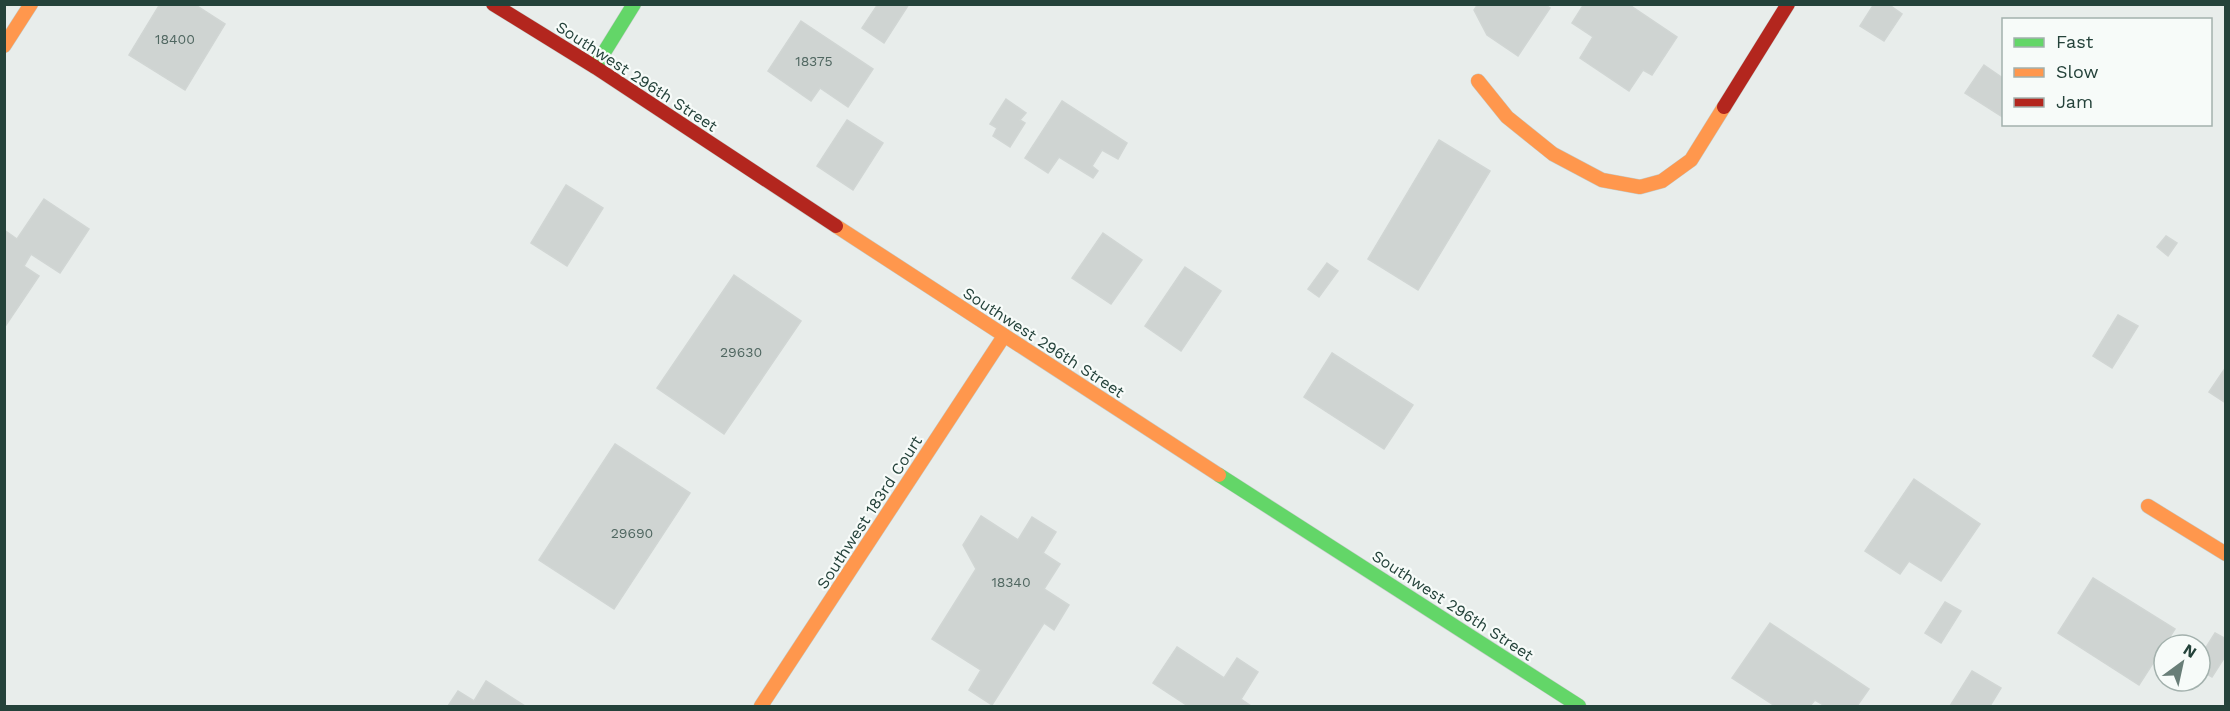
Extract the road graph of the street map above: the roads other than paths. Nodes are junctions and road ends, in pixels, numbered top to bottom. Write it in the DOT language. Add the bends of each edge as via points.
graph roads {
  1 [pos="31,4"];
  2 [pos="493,4"];
  3 [pos="634,4"];
  4 [pos="1788,4"];
  5 [pos="4,46"];
  6 [pos="595,67"];
  7 [pos="1478,81"];
  8 [pos="1004,336"];
  9 [pos="2148,506"];
  10 [pos="2226,554"];
  11 [pos="762,706"];
  12 [pos="1579,706"];
  1 -- 5 [label="street"];
  2 -- 6 [label="street, Southwest 296th Street"];
  3 -- 6 [label="street"];
  4 -- 7 [label="street" via="1691,160 1662,181 1640,187 1602,180 1553,154 1507,117"];
  6 -- 8 [label="street, Southwest 296th Street"];
  8 -- 11 [label="street, Southwest 183rd Court"];
  8 -- 12 [label="street, Southwest 296th Street"];
  9 -- 10 [label="street"];
}
